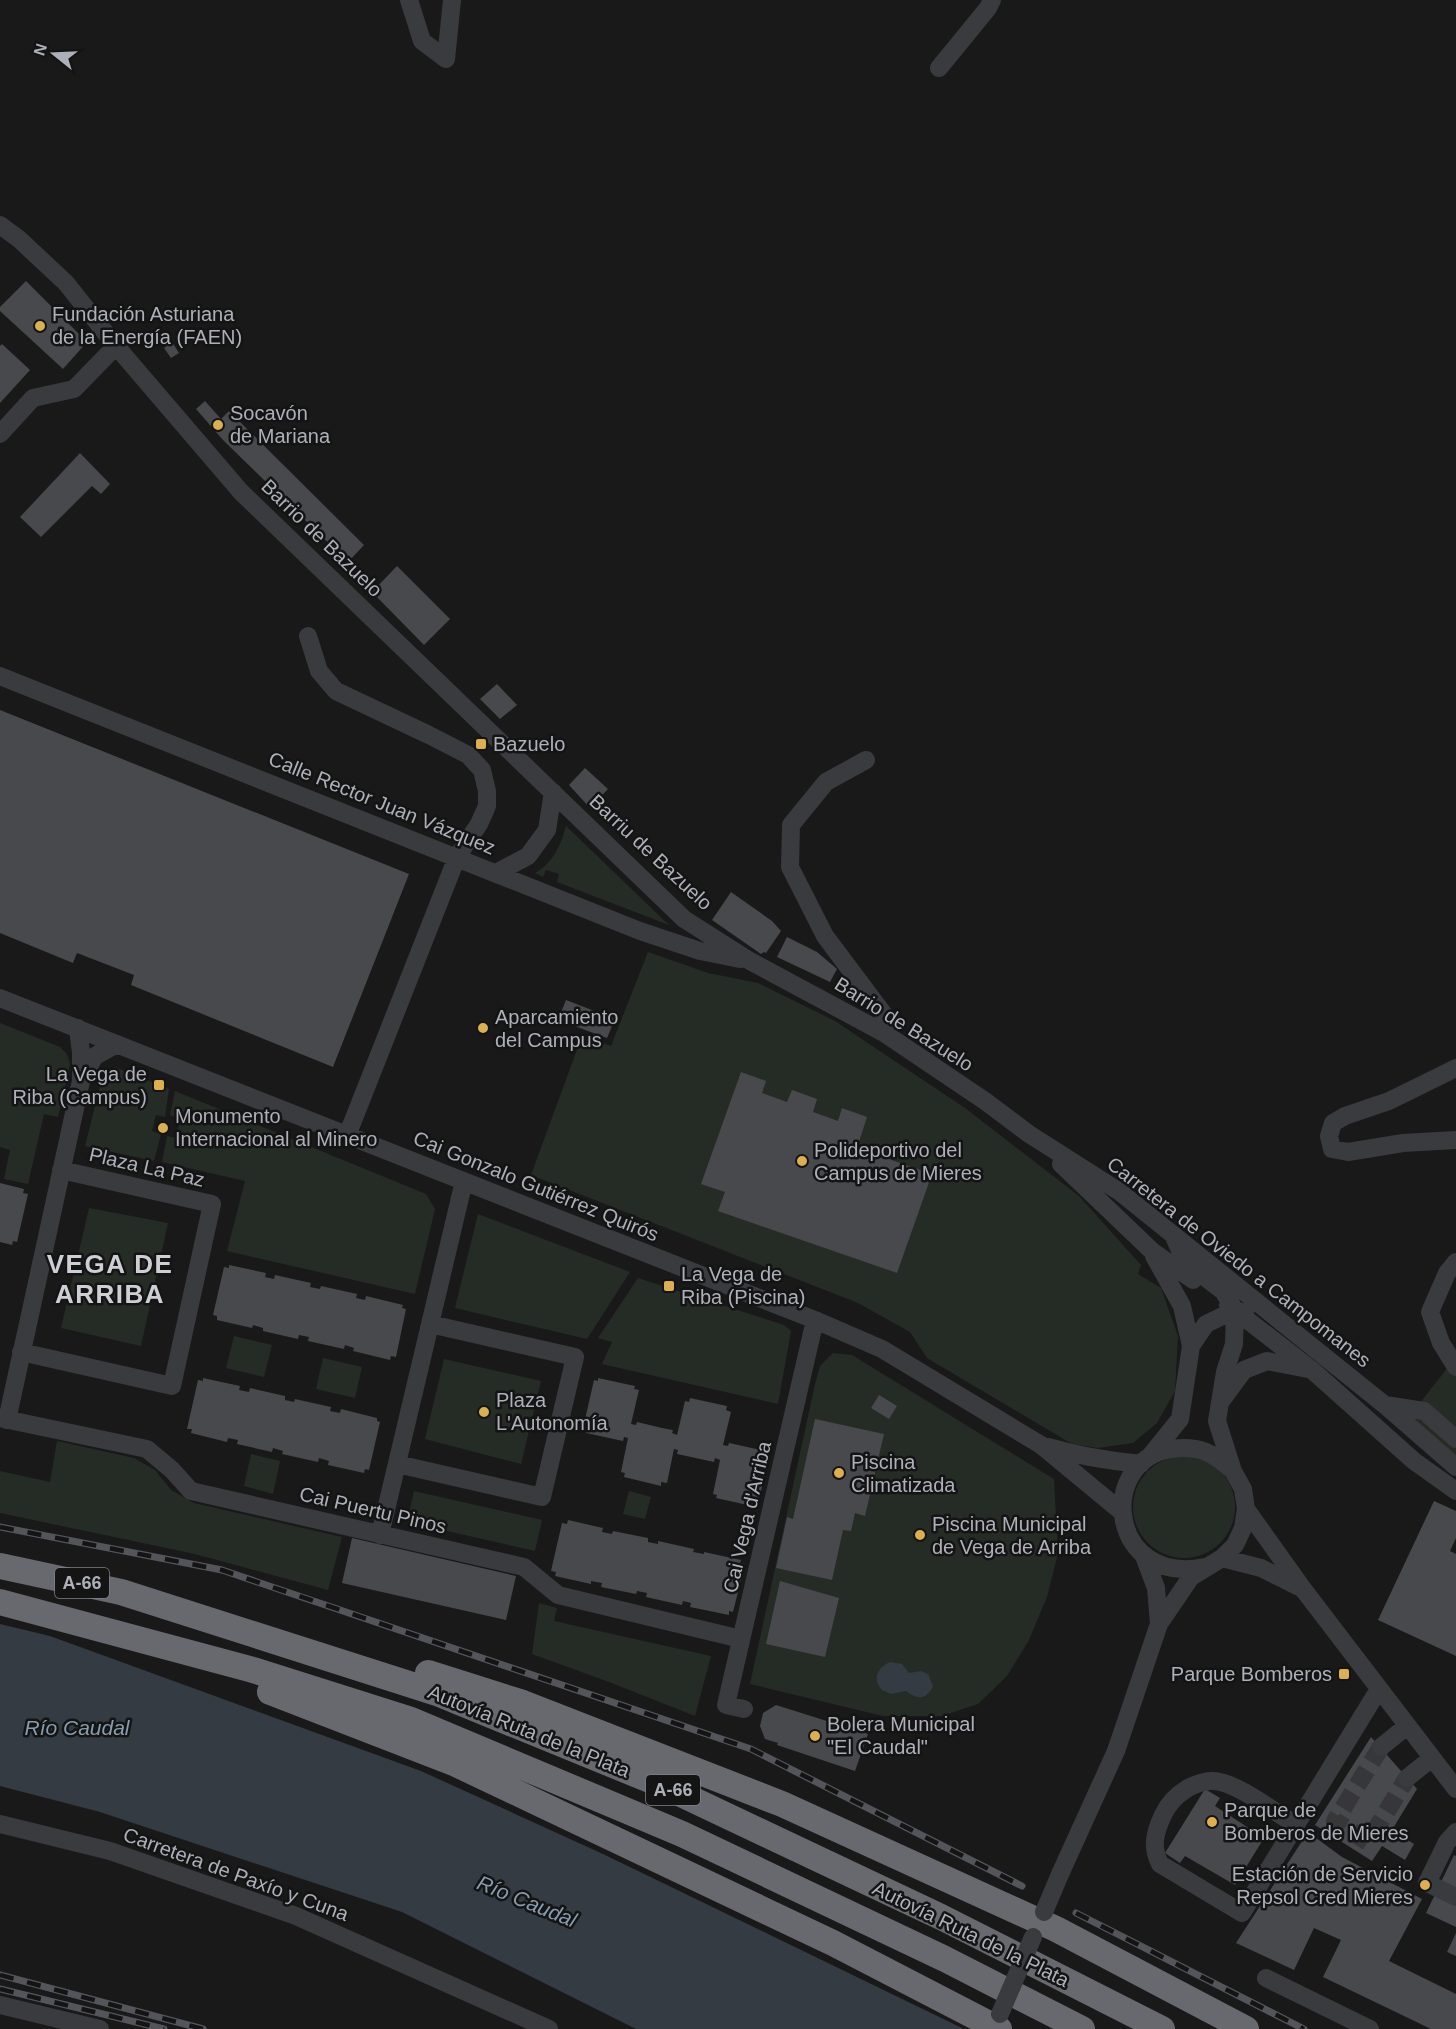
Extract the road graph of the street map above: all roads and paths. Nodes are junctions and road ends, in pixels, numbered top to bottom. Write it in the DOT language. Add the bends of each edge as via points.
graph roads {
  1 [pos="409,0"];
  2 [pos="452,0"];
  3 [pos="992,0"];
  4 [pos="939,68"];
  5 [pos="0,225"];
  6 [pos="116,346"];
  7 [pos="0,434"];
  8 [pos="308,636"];
  9 [pos="0,676"];
  10 [pos="866,760"];
  11 [pos="553,792"];
  12 [pos="457,857"];
  13 [pos="496,873"];
  14 [pos="750,961"];
  15 [pos="0,998"];
  16 [pos="78,1028"];
  17 [pos="884,1033"];
  18 [pos="117,1044"];
  19 [pos="1456,1068"];
  20 [pos="81,1081"];
  21 [pos="1029,1134"];
  22 [pos="347,1136"];
  23 [pos="1456,1140"];
  24 [pos="61,1170"];
  25 [pos="464,1181"];
  26 [pos="1174,1235"];
  27 [pos="1152,1251"];
  28 [pos="1456,1262"];
  29 [pos="1235,1310"];
  30 [pos="815,1320"];
  31 [pos="430,1324"];
  32 [pos="1306,1343"];
  33 [pos="1191,1346"];
  34 [pos="21,1352"];
  35 [pos="1456,1367"];
  36 [pos="1312,1370"];
  37 [pos="1219,1404"];
  38 [pos="1386,1406"];
  39 [pos="3,1419"];
  40 [pos="1456,1439"];
  41 [pos="1041,1445"];
  42 [pos="1144,1461"];
  43 [pos="397,1464"];
  44 [pos="1456,1467"];
  45 [pos="1233,1471"];
  46 [pos="1456,1491"];
  47 [pos="1246,1509"];
  48 [pos="1122,1512"];
  49 [pos="380,1535"];
  50 [pos="1144,1556"];
  51 [pos="1222,1558"];
  52 [pos="0,1566"];
  53 [pos="1205,1567"];
  54 [pos="1303,1589"];
  55 [pos="0,1602"];
  56 [pos="162,1605"];
  57 [pos="1159,1624"];
  58 [pos="108,1629"];
  59 [pos="741,1639"];
  60 [pos="1379,1689"];
  61 [pos="744,1709"];
  62 [pos="1407,1726"];
  63 [pos="1381,1747"];
  64 [pos="1432,1758"];
  65 [pos="1407,1778"];
  66 [pos="1456,1789"];
  67 [pos="0,1824"];
  68 [pos="1296,1825"];
  69 [pos="1453,1840"];
  70 [pos="1456,1897"];
  71 [pos="1039,1923"];
  72 [pos="1266,1978"];
  73 [pos="0,2005"];
  74 [pos="996,2025"];
  75 [pos="100,2029"];
  76 [pos="549,2029"];
  77 [pos="1082,2029"];
  78 [pos="1162,2029"];
  79 [pos="1246,2029"];
  80 [pos="1370,2029"];
  1 -- 2 [label="street" via="422,41 446,59"];
  3 -- 4 [label="street"];
  5 -- 6 [label="street, Barrio de Bazuelo" via="66,284"];
  6 -- 7 [label="street" via="74,389 33,398"];
  6 -- 11 [label="street, Barrio de Bazuelo" via="241,492"];
  8 -- 12 [label="street" via="319,671 336,691 468,755 482,770 487,806"];
  9 -- 12 [label="street, Calle Rector Juan Vázquez"];
  10 -- 17 [label="street" via="826,782 791,825 790,867 825,936 888,1020"];
  11 -- 13 [label="street" via="547,830 528,856"];
  11 -- 14 [label="street, Barriu de Bazuelo" via="684,919"];
  12 -- 13 [label="street, Calle Rector Juan Vázquez"];
  12 -- 22 [label="street"];
  13 -- 14 [label="street, Calle Rector Juan Vázquez" via="650,934 700,951"];
  14 -- 17 [label="street, Barrio de Bazuelo"];
  15 -- 16 [label="street, Cai Gonzalo Gutiérrez Quirós"];
  16 -- 18 [label="street, Cai Gonzalo Gutiérrez Quirós"];
  16 -- 20 [label="street"];
  17 -- 21 [label="street, Barrio de Bazuelo"];
  18 -- 20 [label="street" via="95,1056"];
  18 -- 22 [label="street, Cai Gonzalo Gutiérrez Quirós"];
  19 -- 23 [label="street" via="1389,1101 1345,1116 1333,1123 1329,1136 1332,1149 1348,1152"];
  20 -- 24 [label="street"];
  21 -- 26 [label="street, Carretera de Oviedo a Campomanes" via="1120,1192"];
  21 -- 27 [label="street, Carretera de Oviedo a Campomanes"];
  22 -- 25 [label="street, Cai Gonzalo Gutiérrez Quirós"];
  24 -- 34 [label="street, Plaza La Paz"];
  24 -- 34 [label="street, Plaza La Paz" via="212,1204 172,1386"];
  25 -- 30 [label="street, Cai Gonzalo Gutiérrez Quirós"];
  25 -- 31 [label="street"];
  26 -- 29 [label="street" via="1185,1262 1223,1291"];
  26 -- 32 [label="street, Carretera de Oviedo a Campomanes"];
  27 -- 29 [label="street, Carretera de Oviedo a Campomanes"];
  27 -- 33 [label="street" via="1182,1306"];
  28 -- 35 [label="street" via="1446,1273 1430,1312 1441,1343"];
  29 -- 32 [label="street" via="1266,1320"];
  29 -- 33 [label="street" via="1206,1324"];
  29 -- 36 [label="street, Carretera de Oviedo a Campomanes"];
  29 -- 37 [label="street" via="1234,1344"];
  30 -- 41 [label="street, Cai Gonzalo Gutiérrez Quirós" via="882,1349"];
  30 -- 59 [label="street, Cai Vega d'Arriba"];
  31 -- 43 [label="street"];
  31 -- 43 [label="street" via="575,1357 542,1497"];
  32 -- 38 [label="street, Carretera de Oviedo a Campomanes"];
  33 -- 42 [label="street" via="1180,1419"];
  34 -- 39 [label="street"];
  36 -- 37 [label="street" via="1267,1361 1244,1370"];
  36 -- 38 [label="street"];
  36 -- 46 [label="street, Carretera de Oviedo a Campomanes" via="1414,1461"];
  37 -- 45 [label="street" via="1217,1421"];
  38 -- 40 [label="street" via="1424,1411"];
  38 -- 44 [label="street, Carretera de Oviedo a Campomanes"];
  39 -- 49 [label="street, Cai Puertu Pinos" via="147,1449 191,1491"];
  41 -- 42 [label="street, Cai Gonzalo Gutiérrez Quirós" via="1107,1461"];
  41 -- 48 [label="street, Cai Gonzalo Gutiérrez Quirós"];
  42 -- 45 [label="street" via="1165,1450 1184,1447 1219,1458"];
  42 -- 48 [label="street" via="1127,1485"];
  43 -- 49 [label="street"];
  45 -- 47 [label="street" via="1243,1489"];
  47 -- 51 [label="street" via="1235,1545"];
  47 -- 54 [label="street"];
  48 -- 50 [label="street" via="1131,1541"];
  49 -- 59 [label="street, Cai Puertu Pinos" via="524,1567 558,1595"];
  50 -- 53 [label="street" via="1173,1570"];
  50 -- 57 [label="street" via="1156,1588"];
  51 -- 53 [label="street"];
  51 -- 54 [label="street" via="1261,1568"];
  52 -- 56 [label="highway, Autovía Ruta de la Plata / A-66" via="121,1592"];
  53 -- 57 [label="street" via="1191,1577"];
  54 -- 60 [label="street"];
  55 -- 58 [label="highway, Autovía Ruta de la Plata / A-66"];
  56 -- 71 [label="highway" via="275,1624 523,1703 782,1804"];
  56 -- 78 [label="highway, Autovía Ruta de la Plata / A-66" via="437,1693 662,1785 941,1917"];
  57 -- 71 [label="street, bridge" via="1116,1751"];
  58 -- 74 [label="highway" via="456,1764"];
  58 -- 77 [label="highway, Autovía Ruta de la Plata / A-66" via="411,1720 682,1834"];
  59 -- 61 [label="street, Cai Vega d'Arriba" via="726,1705"];
  60 -- 62 [label="street"];
  60 -- 68 [label="street"];
  62 -- 63 [label="street"];
  62 -- 64 [label="street"];
  64 -- 65 [label="street"];
  64 -- 66 [label="street"];
  67 -- 76 [label="street, Carretera de Paxío y Cuna" via="110,1851 296,1916"];
  68 -- 68 [label="street" via="1229,1784 1205,1781 1183,1791 1168,1806 1156,1833 1155,1854 1160,1864 1242,1913"];
  69 -- 70 [label="street" via="1427,1883"];
  71 -- 74 [label="street, bridge"];
  71 -- 79 [label="highway"];
  72 -- 80 [label="street"];
  73 -- 75 [label="street"];
}
